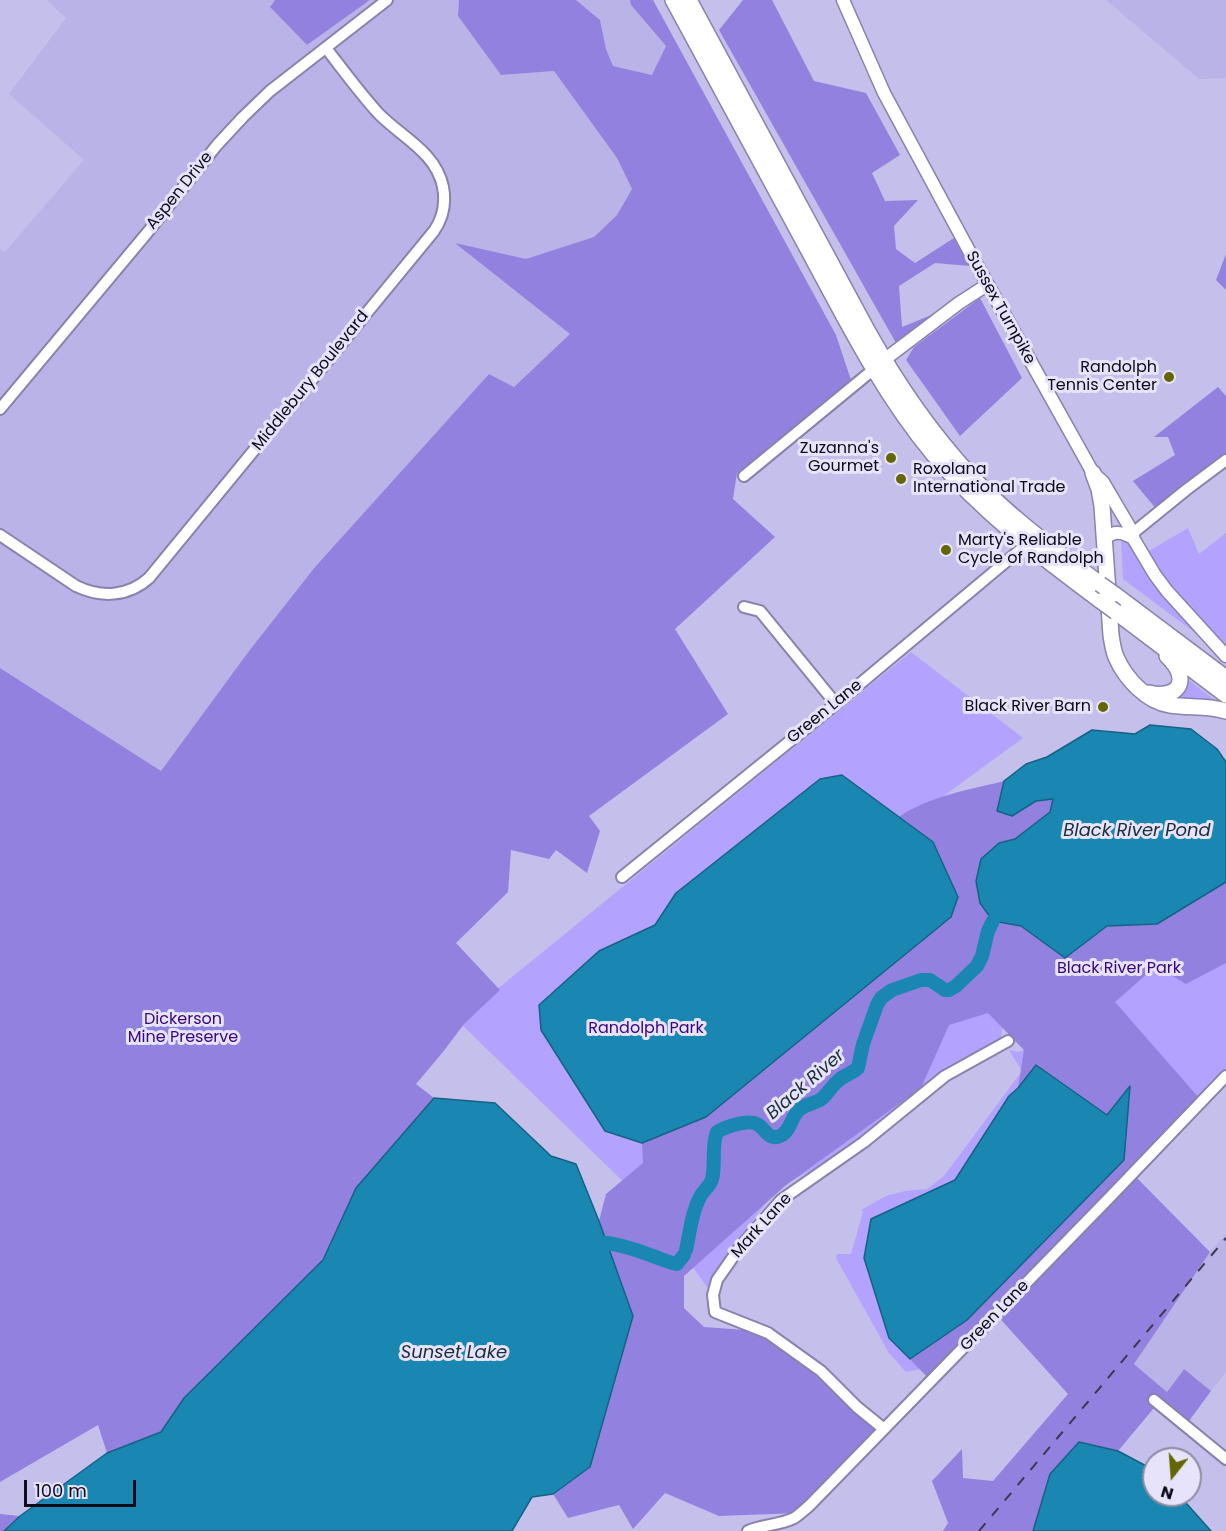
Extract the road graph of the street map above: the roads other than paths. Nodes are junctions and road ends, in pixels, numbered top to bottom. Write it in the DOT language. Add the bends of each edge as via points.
graph roads {
  1 [pos="387,0"];
  2 [pos="673,0"];
  3 [pos="689,0"];
  4 [pos="843,0"];
  5 [pos="326,48"];
  6 [pos="987,285"];
  7 [pos="879,365"];
  8 [pos="0,409"];
  9 [pos="1226,460"];
  10 [pos="1094,473"];
  11 [pos="744,476"];
  12 [pos="0,535"];
  13 [pos="1133,536"];
  14 [pos="1105,539"];
  15 [pos="1026,545"];
  16 [pos="1108,598"];
  17 [pos="744,607"];
  18 [pos="1149,637"];
  19 [pos="1226,656"];
  20 [pos="1226,678"];
  21 [pos="1141,690"];
  22 [pos="1226,695"];
  23 [pos="836,704"];
  24 [pos="1226,711"];
  25 [pos="622,877"];
  26 [pos="1008,1041"];
  27 [pos="1226,1076"];
  28 [pos="1154,1400"];
  29 [pos="884,1429"];
  30 [pos="1226,1459"];
  31 [pos="747,1531"];
  1 -- 5 [label="street, Aspen Drive"];
  2 -- 7 [label="highway"];
  3 -- 7 [label="highway"];
  4 -- 6 [label="main road, Sussex Turnpike" via="884,93"];
  5 -- 8 [label="street, Aspen Drive" via="270,91 217,145"];
  5 -- 12 [label="street, Middlebury Boulevard" via="380,115 427,154 437,168 445,201 434,231 142,585 114,594 89,591"];
  6 -- 7 [label="main road"];
  6 -- 10 [label="main road, Sussex Turnpike"];
  7 -- 11 [label="street"];
  7 -- 15 [label="highway" via="903,414 936,458"];
  7 -- 16 [label="highway, bridge" via="971,476 1023,525 1100,584"];
  9 -- 13 [label="street"];
  10 -- 13 [label="main road, Sussex Turnpike"];
  10 -- 14 [label="highway"];
  13 -- 14 [label="main road" via="1119,532"];
  13 -- 19 [label="main road, Sussex Turnpike" via="1167,591"];
  14 -- 21 [label="highway" via="1114,654"];
  15 -- 16 [label="highway"];
  15 -- 23 [label="street, Green Lane"];
  16 -- 18 [label="highway, bridge" via="1116,612"];
  16 -- 20 [label="highway"];
  17 -- 23 [label="street" via="760,611"];
  18 -- 21 [label="highway" via="1176,667 1180,681 1175,690 1164,695"];
  18 -- 22 [label="highway"];
  21 -- 24 [label="highway" via="1167,705"];
  23 -- 25 [label="street, Green Lane"];
  26 -- 29 [label="street, Mark Lane" via="945,1076 864,1142 781,1200 717,1280 713,1295 715,1312 768,1333 821,1371"];
  27 -- 29 [label="street, Green Lane"];
  28 -- 30 [label="street"];
  29 -- 31 [label="street, Green Lane" via="794,1518"];
}
